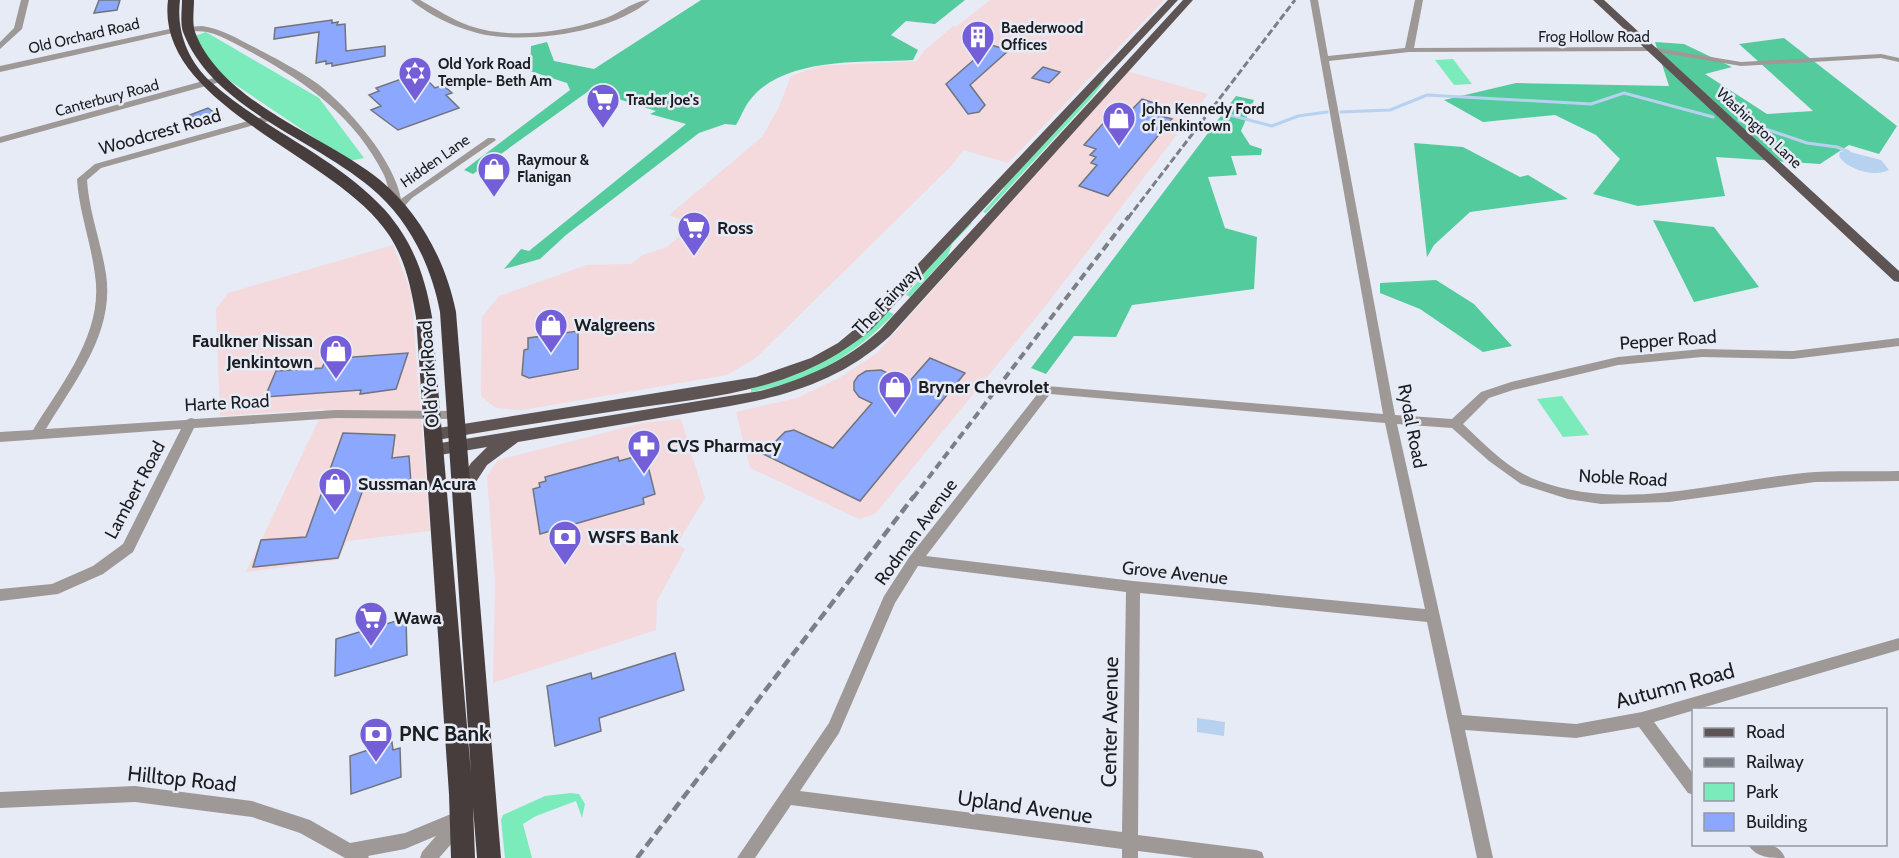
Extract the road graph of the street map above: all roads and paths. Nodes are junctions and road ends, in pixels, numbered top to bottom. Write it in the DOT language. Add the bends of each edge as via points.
graph roads {
  1 [pos="25,0"];
  2 [pos="187,0"];
  3 [pos="415,0"];
  4 [pos="646,0"];
  5 [pos="1173,0"];
  6 [pos="1188,0"];
  7 [pos="1314,0"];
  8 [pos="1419,0"];
  9 [pos="1598,0"];
  10 [pos="173,1"];
  11 [pos="189,29"];
  12 [pos="174,30"];
  13 [pos="0,47"];
  14 [pos="1651,49"];
  15 [pos="1409,50"];
  16 [pos="1324,59"];
  17 [pos="1899,60"];
  18 [pos="0,69"];
  19 [pos="221,79"];
  20 [pos="207,85"];
  21 [pos="265,119"];
  22 [pos="0,140"];
  23 [pos="491,141"];
  24 [pos="398,208"];
  25 [pos="1899,278"];
  26 [pos="890,301"];
  27 [pos="908,308"];
  28 [pos="1899,342"];
  29 [pos="431,415"];
  30 [pos="1391,420"];
  31 [pos="191,422"];
  32 [pos="1455,424"];
  33 [pos="457,430"];
  34 [pos="537,432"];
  35 [pos="37,434"];
  36 [pos="0,437"];
  37 [pos="433,443"];
  38 [pos="1899,476"];
  39 [pos="462,490"];
  40 [pos="915,560"];
  41 [pos="1133,587"];
  42 [pos="0,595"];
  43 [pos="1432,616"];
  44 [pos="1899,644"];
  45 [pos="1642,719"];
  46 [pos="1457,722"];
  47 [pos="1692,785"];
  48 [pos="789,797"];
  49 [pos="0,801"];
  50 [pos="486,805"];
  51 [pos="463,818"];
  52 [pos="1759,846"];
  53 [pos="1130,850"];
  54 [pos="356,855"];
  55 [pos="428,858"];
  56 [pos="463,858"];
  57 [pos="489,858"];
  58 [pos="745,858"];
  59 [pos="1256,858"];
  60 [pos="1485,858"];
  61 [pos="1777,858"];
  1 -- 13 [label="street" via="18,29"];
  2 -- 10 [label="street"];
  2 -- 11 [label="highway, Old York Road"];
  3 -- 4 [label="street" via="470,28 536,34 612,18"];
  5 -- 26 [label="main road, The Fairway"];
  6 -- 27 [label="main road, The Fairway"];
  7 -- 16 [label="street, Rydal Road"];
  8 -- 15 [label="street"];
  9 -- 14 [label="main road, Washington Lane"];
  10 -- 12 [label="highway, Old York Road"];
  11 -- 19 [label="highway, Old York Road" via="200,55"];
  11 -- 24 [label="street" via="209,29 293,71 316,87 385,167 397,193"];
  12 -- 18 [label="street, Old Orchard Road"];
  12 -- 20 [label="highway, Old York Road" via="189,65"];
  14 -- 15 [label="street, Frog Hollow Road"];
  14 -- 17 [label="street, Frog Hollow Road" via="1741,64 1881,56"];
  14 -- 25 [label="main road, Washington Lane"];
  15 -- 16 [label="street, Frog Hollow Road"];
  16 -- 30 [label="street, Rydal Road"];
  19 -- 20 [label="street, Canterbury Road"];
  19 -- 21 [label="highway, Old York Road"];
  20 -- 21 [label="highway, Old York Road"];
  20 -- 22 [label="street, Canterbury Road"];
  21 -- 24 [label="highway, Old York Road" via="376,184"];
  21 -- 29 [label="highway, Old York Road" via="356,189 395,231 418,275"];
  21 -- 35 [label="street, Woodcrest Road" via="98,166 82,179 82,198 102,279 103,305 93,340"];
  23 -- 24 [label="street, Hidden Lane" via="409,196"];
  24 -- 33 [label="highway, Old York Road" via="429,251 443,281"];
  26 -- 27 [label="main road"];
  26 -- 33 [label="main road, The Fairway" via="841,348 776,377"];
  27 -- 34 [label="main road, The Fairway" via="860,356 796,386 724,402"];
  28 -- 32 [label="street, Pepper Road" via="1794,355 1702,353 1618,361 1485,395"];
  29 -- 31 [label="street, Harte Road" via="336,414"];
  29 -- 33 [label="street, Harte Road"];
  29 -- 37 [label="highway, Old York Road"];
  30 -- 32 [label="street"];
  30 -- 40 [label="street, Rodman Avenue" via="1047,390"];
  30 -- 43 [label="street, Rydal Road"];
  31 -- 35 [label="street, Harte Road"];
  31 -- 42 [label="street, Lambert Road" via="128,548 98,570 53,591"];
  32 -- 38 [label="street, Noble Road" via="1484,451 1534,484 1586,498 1678,498 1804,478"];
  33 -- 34 [label="main road, The Fairway"];
  33 -- 37 [label="main road, The Fairway"];
  33 -- 39 [label="highway, Old York Road"];
  34 -- 39 [label="main road" via="492,450"];
  35 -- 36 [label="street, Harte Road"];
  37 -- 51 [label="highway, Old York Road"];
  39 -- 50 [label="highway, Old York Road"];
  40 -- 41 [label="street, Grove Avenue"];
  40 -- 48 [label="street, Rodman Avenue" via="889,600 834,728"];
  41 -- 43 [label="street, Grove Avenue"];
  41 -- 53 [label="street, Center Avenue"];
  43 -- 46 [label="street, Rydal Road"];
  44 -- 45 [label="street, Autumn Road"];
  45 -- 46 [label="street, Autumn Road" via="1576,731"];
  45 -- 47 [label="street"];
  46 -- 60 [label="street, Rydal Road"];
  48 -- 53 [label="street, Upland Avenue"];
  48 -- 58 [label="street, Rodman Avenue"];
  49 -- 54 [label="street, Hilltop Road" via="135,794 252,809 304,826"];
  50 -- 51 [label="street"];
  50 -- 57 [label="highway, Old York Road"];
  51 -- 54 [label="street, Hilltop Road"];
  51 -- 55 [label="street"];
  51 -- 56 [label="highway, Old York Road"];
  52 -- 61 [label="street"];
  53 -- 59 [label="street, Upland Avenue"];
}
